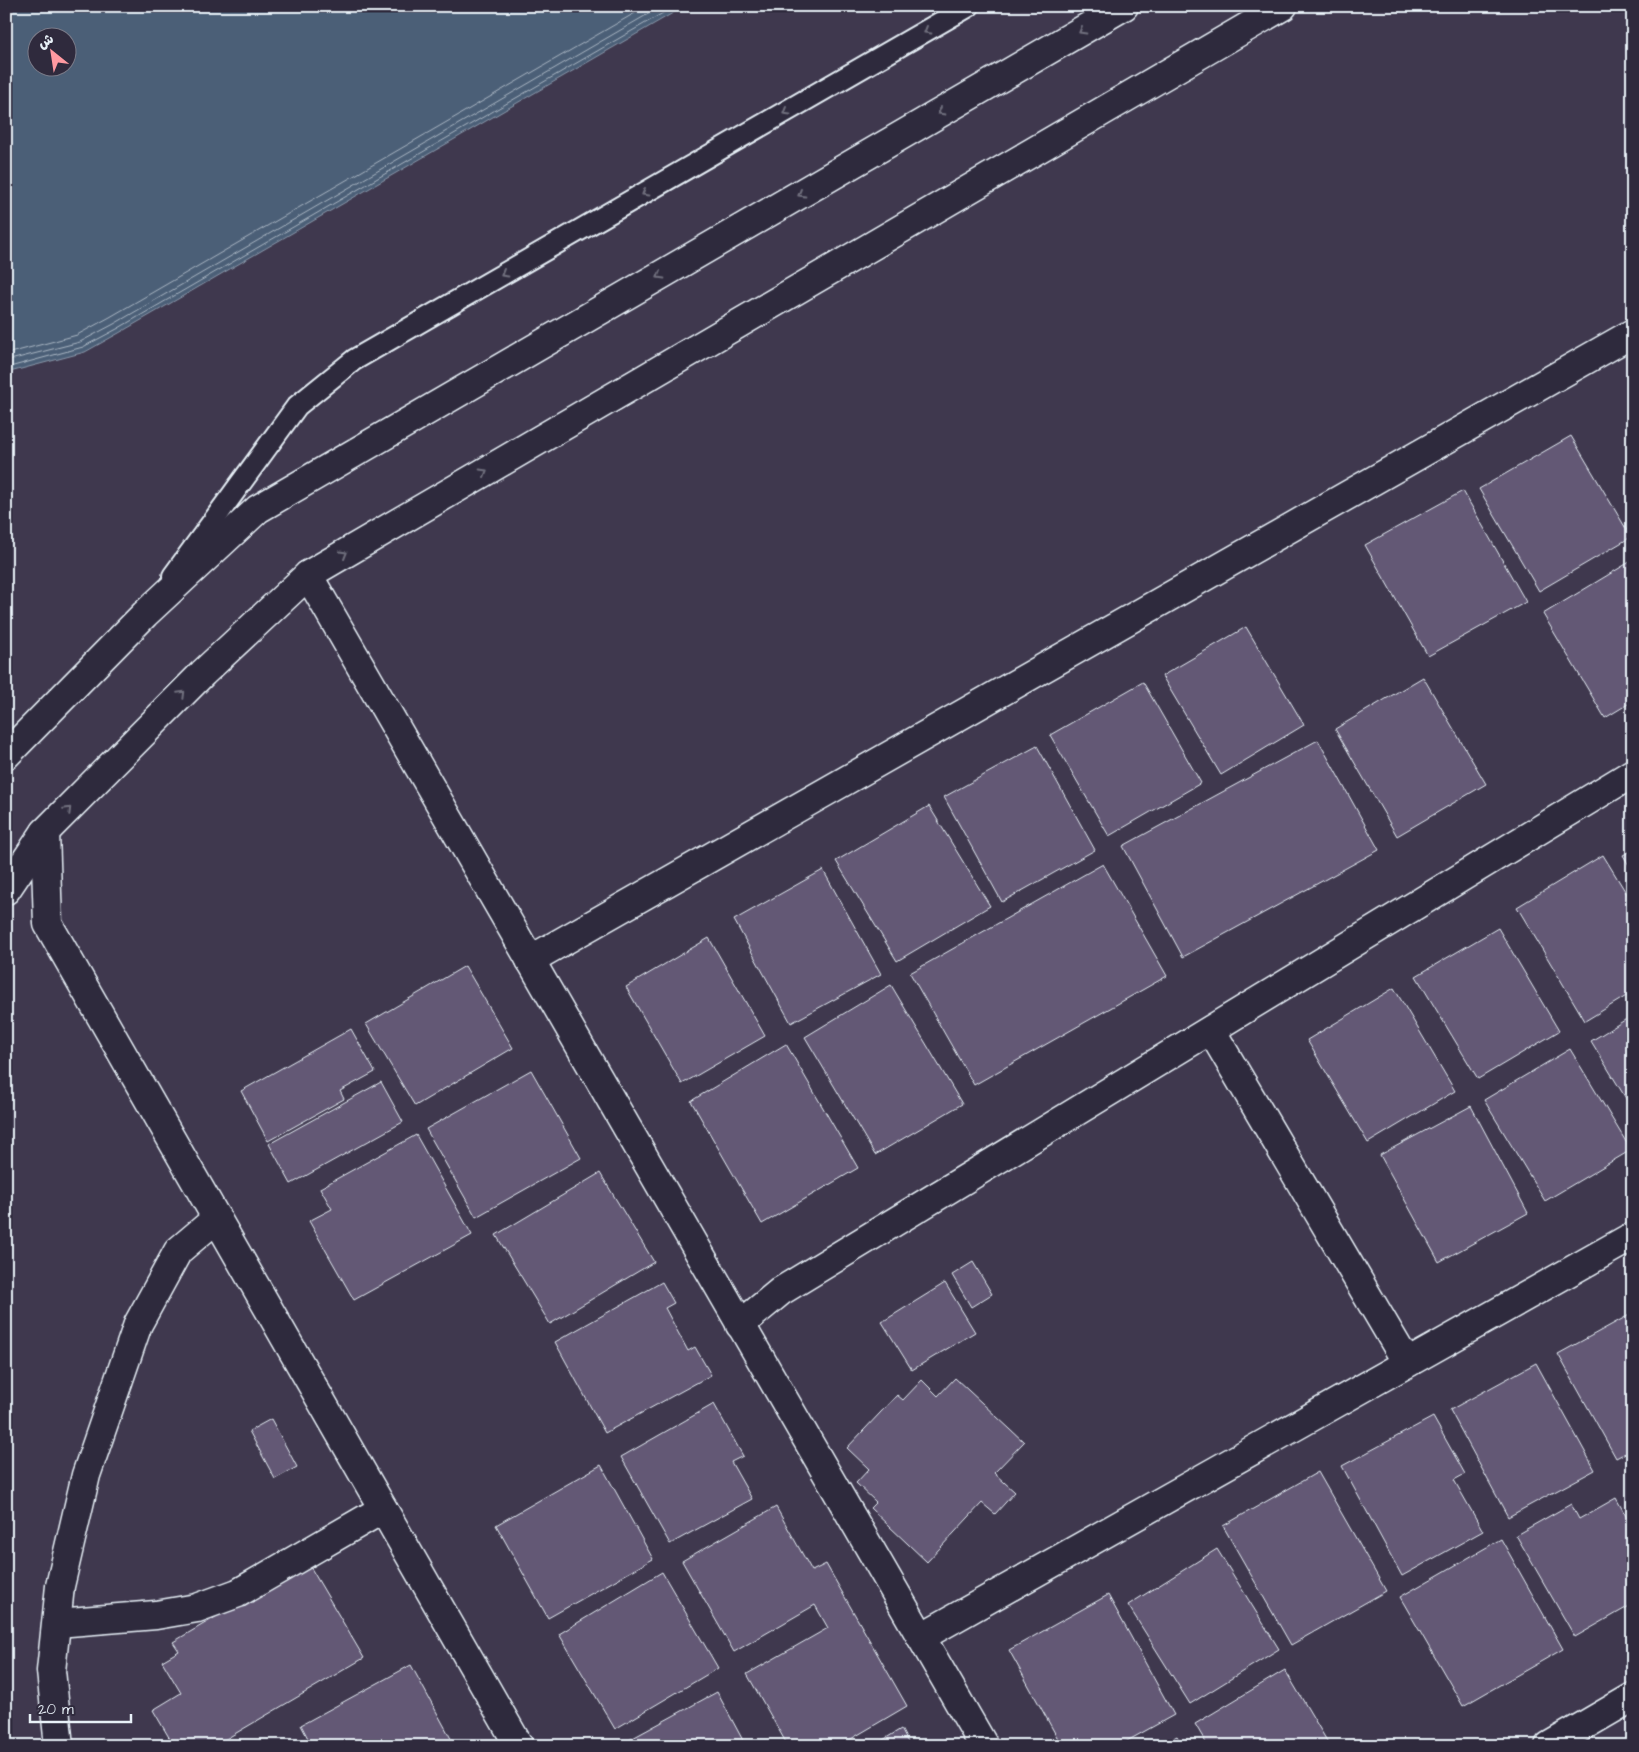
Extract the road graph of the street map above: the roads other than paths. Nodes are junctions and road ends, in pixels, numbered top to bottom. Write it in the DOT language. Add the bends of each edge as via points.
graph roads {
  1 [pos="969,6"];
  2 [pos="1124,6"];
  3 [pos="1283,6"];
  4 [pos="1633,333"];
  5 [pos="308,575"];
  6 [pos="145,614"];
  7 [pos="6,755"];
  8 [pos="1633,773"];
  9 [pos="46,832"];
  10 [pos="6,890"];
  11 [pos="530,960"];
  12 [pos="1211,1030"];
  13 [pos="217,1218"];
  14 [pos="1633,1236"];
  15 [pos="740,1325"];
  16 [pos="1407,1363"];
  17 [pos="384,1509"];
  18 [pos="57,1623"];
  19 [pos="921,1637"];
  20 [pos="1633,1697"];
  21 [pos="59,1746"];
  22 [pos="519,1746"];
  23 [pos="984,1746"];
  24 [pos="1549,1746"];
  1 -- 6 [label="lane, one-way" via="354,360 297,406"];
  2 -- 6 [label="street, one-way" via="258,509"];
  5 -- 3 [label="street, one-way"];
  4 -- 11 [label="street"];
  9 -- 5 [label="street, one-way" via="202,673"];
  5 -- 11 [label="street"];
  6 -- 7 [label="street"];
  8 -- 12 [label="street"];
  9 -- 10 [label="street"];
  9 -- 13 [label="street" via="48,924"];
  11 -- 15 [label="street"];
  12 -- 15 [label="street" via="781,1291"];
  12 -- 16 [label="street"];
  13 -- 17 [label="street"];
  13 -- 18 [label="street" via="178,1251 138,1324 86,1475 60,1586"];
  14 -- 16 [label="street"];
  15 -- 19 [label="street"];
  16 -- 19 [label="street"];
  17 -- 18 [label="street" via="238,1592 197,1608 156,1615"];
  17 -- 22 [label="street"];
  18 -- 21 [label="street" via="52,1671"];
  19 -- 23 [label="street"];
  20 -- 24 [label="street"];
}
